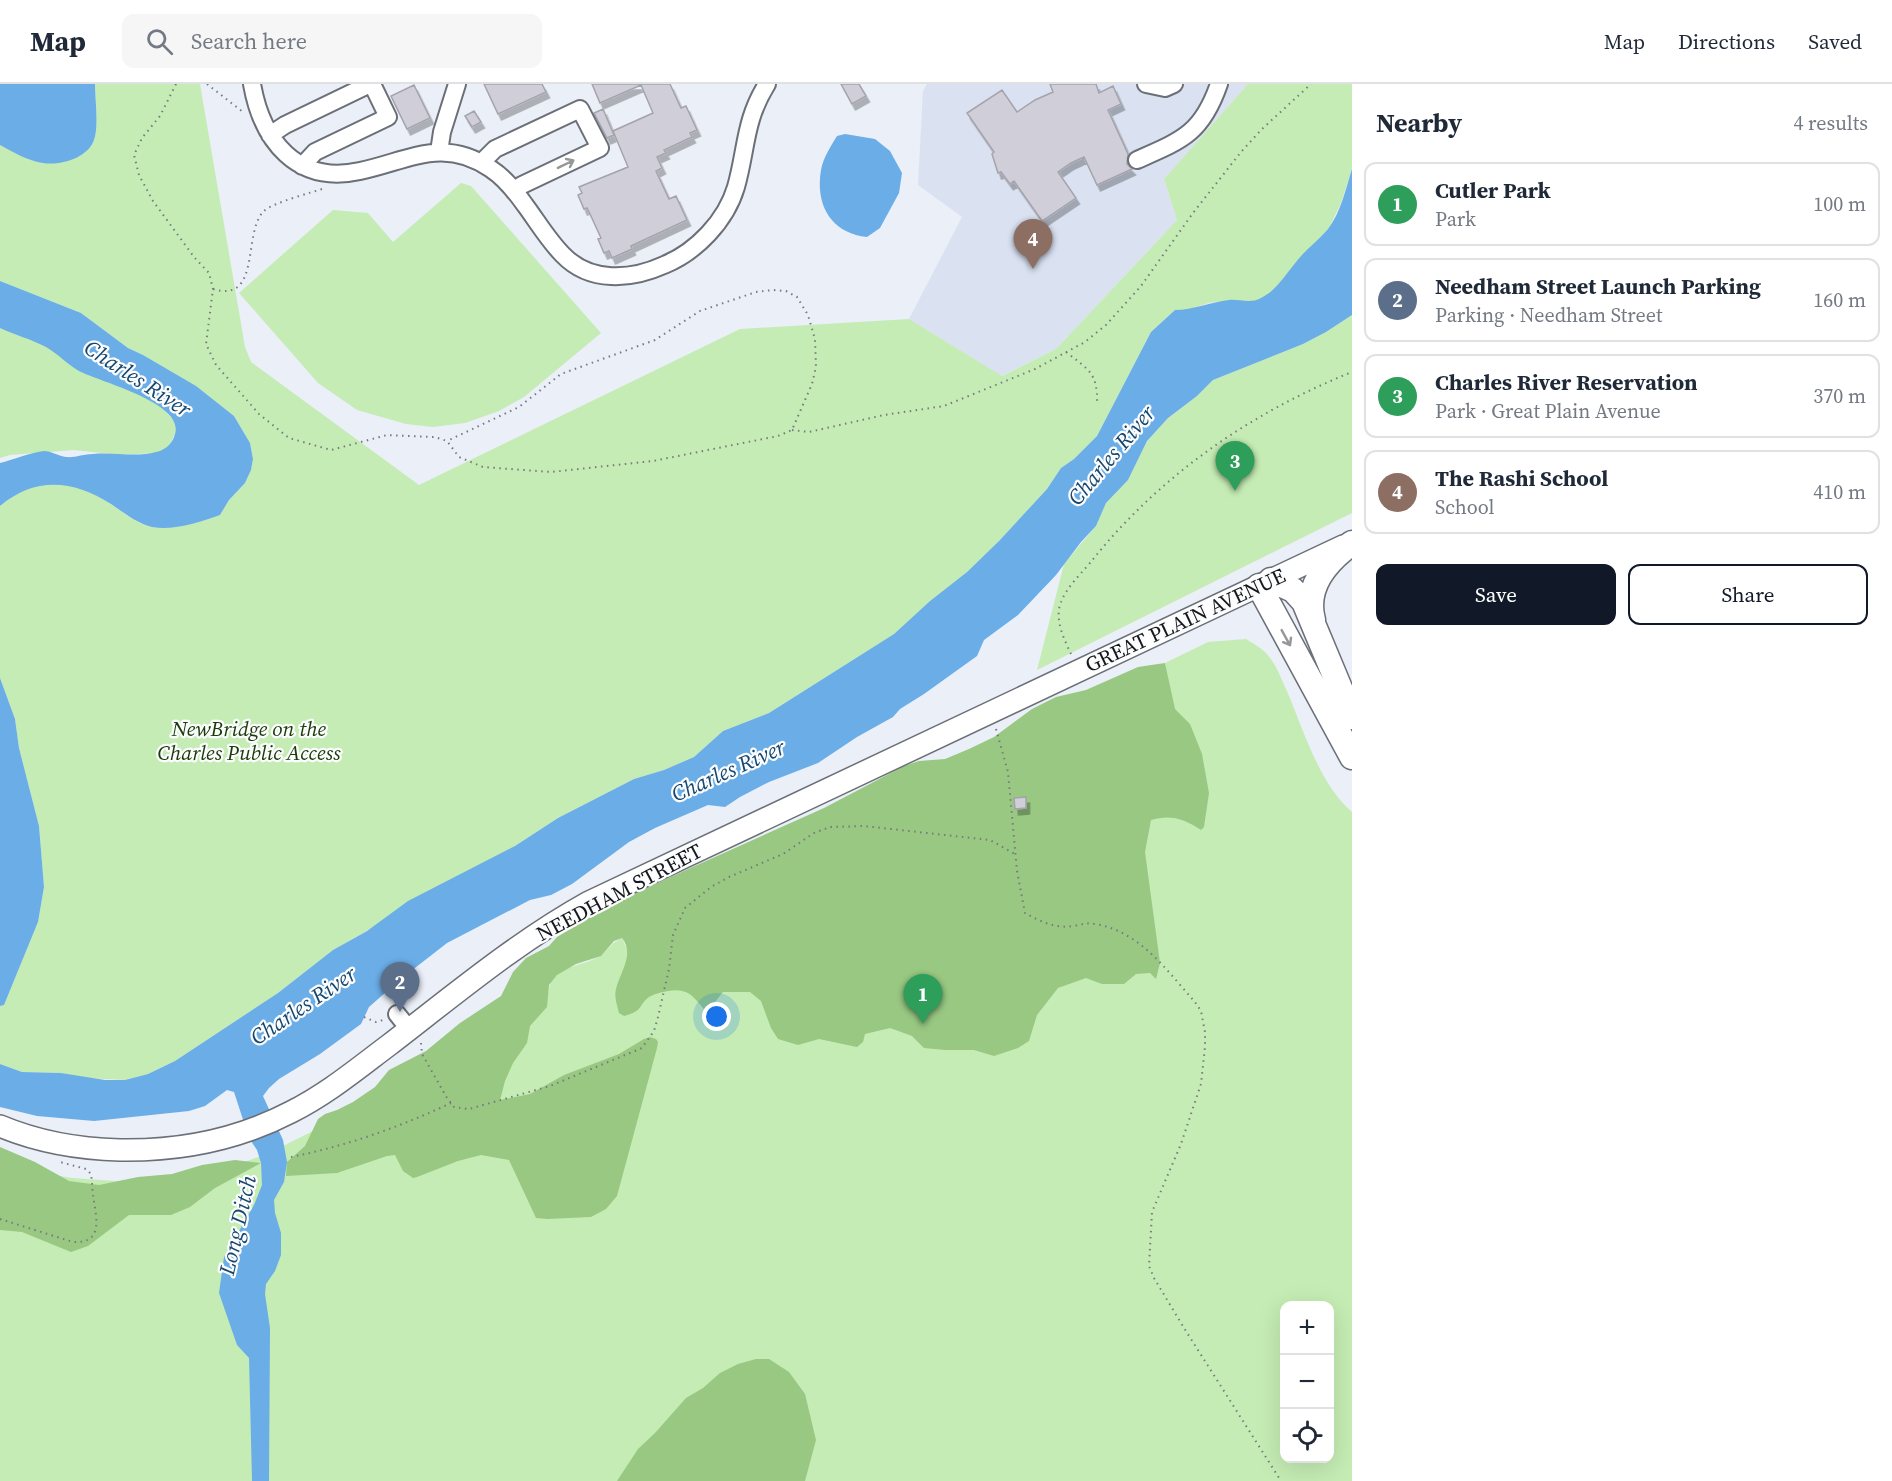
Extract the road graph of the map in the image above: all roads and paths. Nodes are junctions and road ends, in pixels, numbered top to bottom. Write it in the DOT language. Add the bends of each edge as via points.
graph roads {
  1 [pos="170,84"];
  2 [pos="176,84"];
  3 [pos="207,84"];
  4 [pos="252,84"];
  5 [pos="371,84"];
  6 [pos="457,84"];
  7 [pos="767,84"];
  8 [pos="1146,84"];
  9 [pos="1174,84"];
  10 [pos="1219,84"];
  11 [pos="1311,84"];
  12 [pos="173,90"];
  13 [pos="259,111"];
  14 [pos="270,135"];
  15 [pos="439,152"];
  16 [pos="1137,160"];
  17 [pos="481,163"];
  18 [pos="302,166"];
  19 [pos="335,174"];
  20 [pos="514,191"];
  21 [pos="213,289"];
  22 [pos="1066,352"];
  23 [pos="1352,372"];
  24 [pos="1096,404"];
  25 [pos="792,430"];
  26 [pos="447,441"];
  27 [pos="1352,542"];
  28 [pos="1265,583"];
  29 [pos="1314,622"];
  30 [pos="1078,670"];
  31 [pos="1019,698"];
  32 [pos="990,712"];
  33 [pos="1352,717"];
  34 [pos="1352,757"];
  35 [pos="1015,854"];
  36 [pos="364,1017"];
  37 [pos="410,1028"];
  38 [pos="451,1103"];
  39 [pos="0,1126"];
  40 [pos="57,1143"];
  41 [pos="291,1157"];
  42 [pos="0,1219"];
  43 [pos="1281,1481"];
  1 -- 12 [label="path"];
  2 -- 12 [label="path"];
  3 -- 13 [label="path" via="248,115"];
  4 -- 13 [label="street"];
  5 -- 14 [label="street"];
  5 -- 18 [label="street" via="388,117 315,152"];
  6 -- 15 [label="street"];
  7 -- 20 [label="street" via="750,120 736,189 728,206 698,244 666,265 618,276 597,275 582,269 557,249"];
  8 -- 9 [label="street" via="1158,88"];
  10 -- 16 [label="street" via="1205,116 1193,130 1176,143"];
  11 -- 22 [label="path" via="1241,152 1141,286 1106,325"];
  12 -- 21 [label="path" via="134,155 139,176 153,201 209,273"];
  13 -- 14 [label="street"];
  14 -- 18 [label="street" via="282,151"];
  15 -- 17 [label="street"];
  15 -- 19 [label="street"];
  17 -- 20 [label="street"];
  20 -- 17 [label="street, one-way" via="600,148 580,109 495,149"];
  18 -- 19 [label="street"];
  19 -- 21 [label="path" via="326,187 263,212 253,235 244,279 234,289"];
  21 -- 26 [label="path" via="206,344 216,365 259,414 288,438 332,450 387,435"];
  22 -- 24 [label="path" via="1092,374"];
  22 -- 25 [label="path" via="944,406 809,432"];
  23 -- 30 [label="path" via="1301,394 1192,461 1120,528 1060,602 1061,629"];
  25 -- 26 [label="path" via="687,455 550,472 483,467 459,457"];
  25 -- 26 [label="path" via="813,384 815,339 808,315 797,297 772,290 700,311 655,340 561,374 519,407"];
  27 -- 28 [label="main road, GREAT PLAIN AVENUE"];
  27 -- 29 [label="highway" via="1316,580 1311,596"];
  28 -- 29 [label="highway" via="1286,586 1299,595"];
  28 -- 30 [label="main road, GREAT PLAIN AVENUE"];
  28 -- 34 [label="highway, one-way"];
  29 -- 33 [label="highway"];
  30 -- 31 [label="main road, GREAT PLAIN AVENUE"];
  31 -- 32 [label="main road, NEEDHAM STREET"];
  32 -- 35 [label="path" via="1008,772"];
  32 -- 37 [label="main road, NEEDHAM STREET" via="589,902 522,943"];
  35 -- 38 [label="path" via="990,840 890,828 830,827 814,833 783,854 711,887 685,908 673,935 654,1031 642,1048 510,1099 468,1109"];
  35 -- 43 [label="path" via="1025,913 1063,927 1083,923 1125,934 1148,950 1201,1011 1206,1047 1201,1083 1152,1212 1149,1266"];
  36 -- 37 [label="path"];
  37 -- 38 [label="path"];
  37 -- 40 [label="main road, NEEDHAM STREET" via="342,1081 289,1113 234,1134 188,1146 143,1150"];
  38 -- 41 [label="path" via="364,1138"];
  39 -- 40 [label="main road, NEEDHAM STREET"];
  40 -- 42 [label="path" via="57,1160 91,1174 97,1224 93,1233 85,1241 73,1242"];
}
